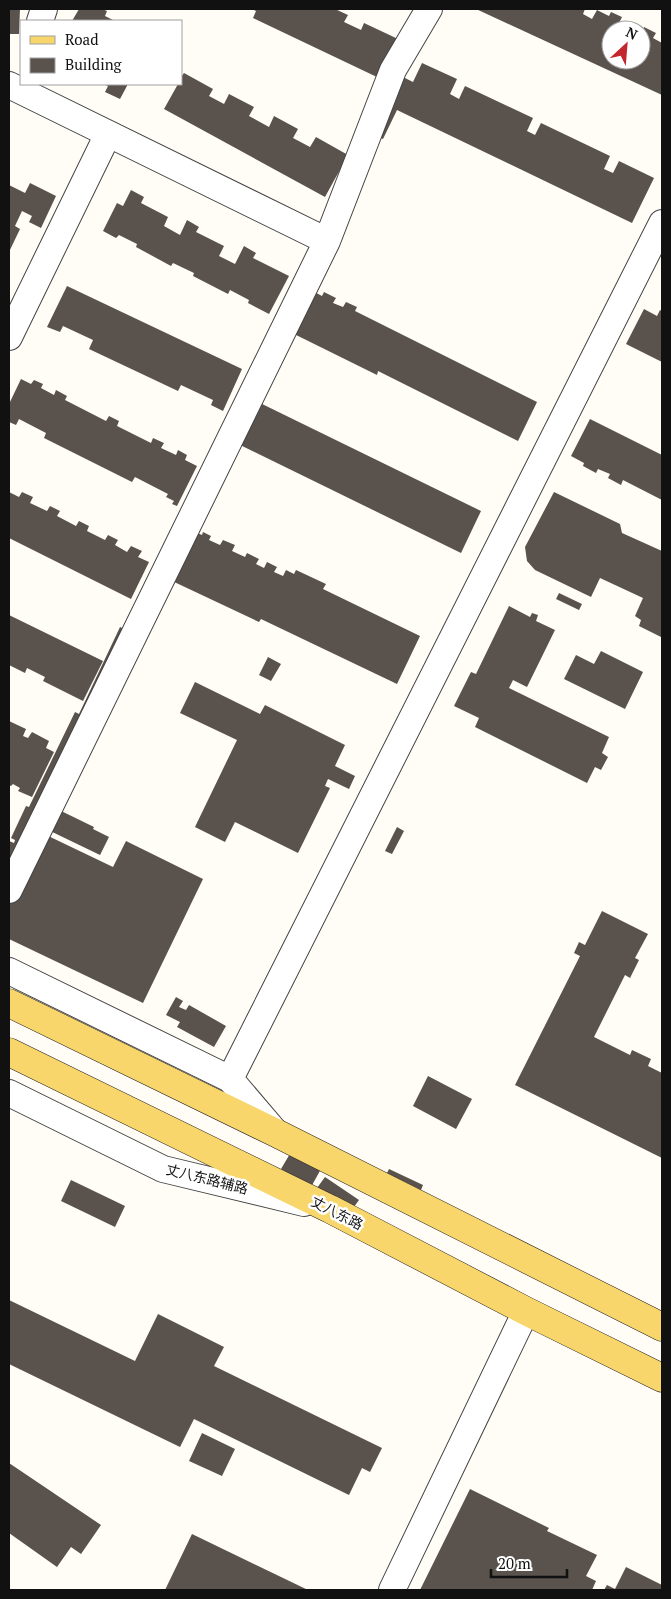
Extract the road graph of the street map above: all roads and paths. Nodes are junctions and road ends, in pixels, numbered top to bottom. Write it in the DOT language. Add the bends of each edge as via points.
graph roads {
  1 [pos="430,9"];
  2 [pos="20,85"];
  3 [pos="108,134"];
  4 [pos="662,223"];
  5 [pos="327,241"];
  6 [pos="9,337"];
  7 [pos="9,890"];
  8 [pos="9,971"];
  9 [pos="9,1003"];
  10 [pos="9,1052"];
  11 [pos="230,1079"];
  12 [pos="9,1094"];
  13 [pos="276,1133"];
  14 [pos="330,1209"];
  15 [pos="526,1310"];
  16 [pos="662,1327"];
  17 [pos="662,1378"];
  18 [pos="392,1590"];
  1 -- 5 [label="street" via="393,70"];
  2 -- 3 [label="street"];
  3 -- 5 [label="street"];
  3 -- 6 [label="street"];
  4 -- 11 [label="street"];
  5 -- 7 [label="street"];
  8 -- 11 [label="street"];
  9 -- 13 [label="main road"];
  10 -- 14 [label="main road, 丈八东路"];
  11 -- 13 [label="street"];
  12 -- 14 [label="street, 丈八东路辅路" via="163,1170"];
  13 -- 16 [label="main road"];
  14 -- 15 [label="main road, 丈八东路"];
  15 -- 17 [label="main road, 丈八东路"];
  15 -- 18 [label="street"];
}
